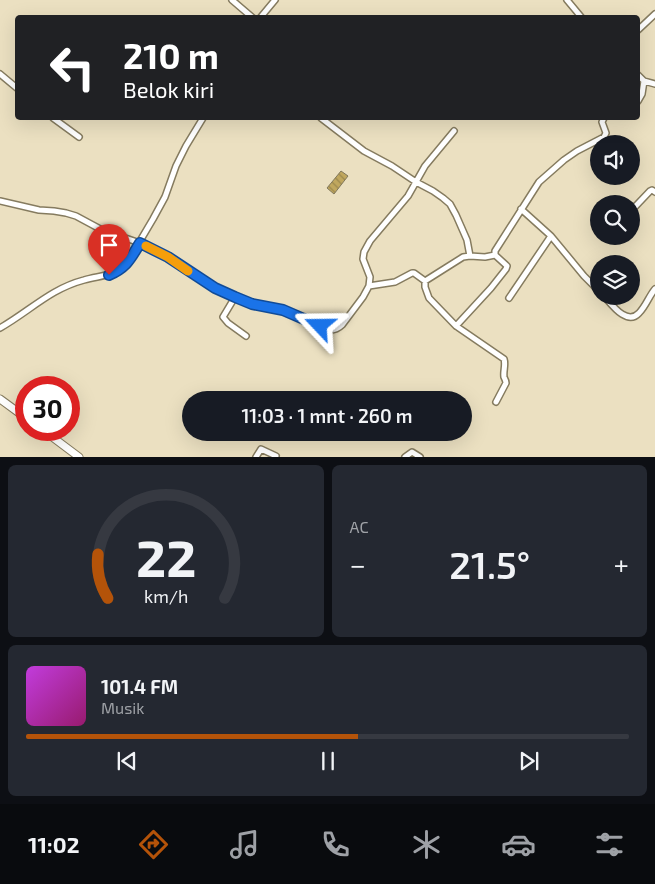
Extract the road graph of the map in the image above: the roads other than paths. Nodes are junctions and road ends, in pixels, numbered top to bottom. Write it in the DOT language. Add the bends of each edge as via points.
graph roads {
  1 [pos="232,0"];
  2 [pos="275,0"];
  3 [pos="567,0"];
  4 [pos="655,14"];
  5 [pos="250,15"];
  6 [pos="262,15"];
  7 [pos="580,15"];
  8 [pos="640,28"];
  9 [pos="0,74"];
  10 [pos="640,77"];
  11 [pos="644,81"];
  12 [pos="655,84"];
  13 [pos="15,86"];
  14 [pos="640,98"];
  15 [pos="56,120"];
  16 [pos="202,120"];
  17 [pos="325,120"];
  18 [pos="603,120"];
  19 [pos="454,131"];
  20 [pos="79,137"];
  21 [pos="416,182"];
  22 [pos="655,192"];
  23 [pos="0,201"];
  24 [pos="640,202"];
  25 [pos="521,209"];
  26 [pos="552,236"];
  27 [pos="140,243"];
  28 [pos="495,255"];
  29 [pos="470,256"];
  30 [pos="425,281"];
  31 [pos="590,282"];
  32 [pos="370,286"];
  33 [pos="655,289"];
  34 [pos="235,297"];
  35 [pos="509,298"];
  36 [pos="613,305"];
  37 [pos="456,326"];
  38 [pos="0,328"];
  39 [pos="246,336"];
  40 [pos="0,399"];
  41 [pos="496,402"];
  42 [pos="15,410"];
  43 [pos="59,441"];
  44 [pos="80,456"];
  45 [pos="256,456"];
  46 [pos="276,456"];
  47 [pos="405,456"];
  48 [pos="420,456"];
  1 -- 5 [label="street"];
  2 -- 6 [label="street"];
  3 -- 7 [label="street"];
  4 -- 8 [label="street"];
  9 -- 13 [label="street"];
  10 -- 11 [label="street"];
  11 -- 12 [label="street"];
  11 -- 14 [label="street"];
  15 -- 20 [label="street"];
  16 -- 27 [label="street"];
  17 -- 21 [label="street" via="364,151"];
  18 -- 25 [label="street" via="604,137 550,172"];
  19 -- 21 [label="street"];
  21 -- 29 [label="street" via="450,204 467,240"];
  21 -- 32 [label="street" via="364,252"];
  22 -- 24 [label="street" via="650,191"];
  23 -- 27 [label="street" via="76,216 102,230"];
  25 -- 26 [label="street"];
  25 -- 28 [label="street"];
  26 -- 31 [label="street"];
  26 -- 35 [label="street"];
  27 -- 34 [label="street"];
  27 -- 38 [label="street" via="122,269 53,292"];
  28 -- 29 [label="street"];
  28 -- 37 [label="street" via="506,269"];
  29 -- 30 [label="street"];
  30 -- 32 [label="street" via="412,273 395,282"];
  30 -- 37 [label="street" via="429,298"];
  32 -- 34 [label="street" via="342,325 333,330 283,310"];
  33 -- 36 [label="street" via="639,314 632,318"];
  34 -- 39 [label="street" via="223,316"];
  37 -- 41 [label="street" via="504,359 506,383"];
  40 -- 42 [label="street"];
  43 -- 44 [label="street"];
  45 -- 46 [label="street" via="261,449"];
  47 -- 48 [label="street" via="412,452"];
}
